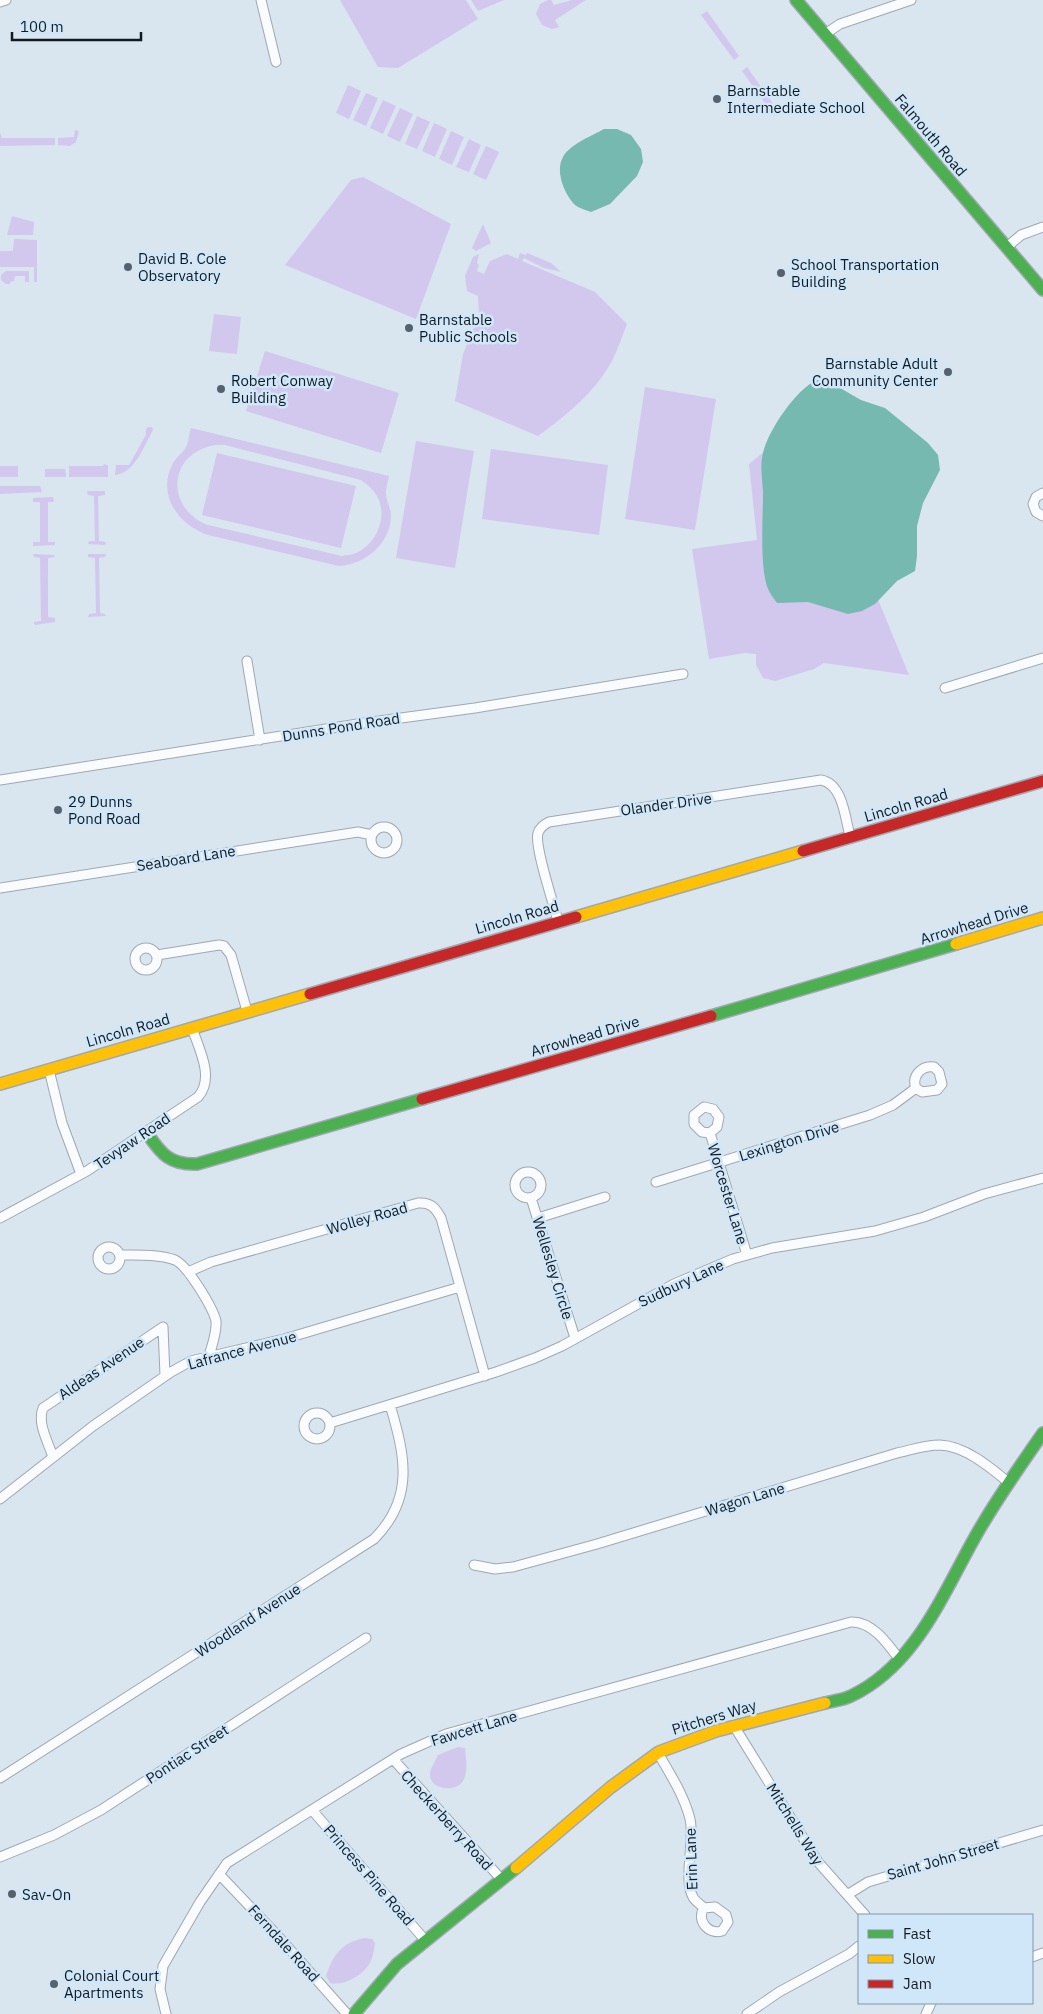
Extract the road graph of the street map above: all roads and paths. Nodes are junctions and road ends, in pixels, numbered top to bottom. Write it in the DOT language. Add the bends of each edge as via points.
graph roads {
  1 [pos="6,0"];
  2 [pos="261,0"];
  3 [pos="796,0"];
  4 [pos="910,0"];
  5 [pos="0,2"];
  6 [pos="826,34"];
  7 [pos="276,62"];
  8 [pos="1043,227"];
  9 [pos="1007,248"];
  10 [pos="1043,290"];
  11 [pos="1043,493"];
  12 [pos="1043,516"];
  13 [pos="1043,658"];
  14 [pos="247,661"];
  15 [pos="683,674"];
  16 [pos="945,688"];
  17 [pos="260,740"];
  18 [pos="0,780"];
  19 [pos="1043,781"];
  20 [pos="372,834"];
  21 [pos="850,836"];
  22 [pos="0,888"];
  23 [pos="1043,918"];
  24 [pos="558,921"];
  25 [pos="157,955"];
  26 [pos="247,1011"];
  27 [pos="192,1028"];
  28 [pos="49,1070"];
  29 [pos="0,1084"];
  30 [pos="916,1088"];
  31 [pos="147,1133"];
  32 [pos="710,1133"];
  33 [pos="719,1162"];
  34 [pos="81,1174"];
  35 [pos="1043,1178"];
  36 [pos="656,1182"];
  37 [pos="604,1197"];
  38 [pos="531,1198"];
  39 [pos="0,1218"];
  40 [pos="538,1218"];
  41 [pos="120,1255"];
  42 [pos="747,1255"];
  43 [pos="188,1272"];
  44 [pos="460,1286"];
  45 [pos="576,1338"];
  46 [pos="209,1356"];
  47 [pos="166,1376"];
  48 [pos="485,1376"];
  49 [pos="390,1405"];
  50 [pos="330,1423"];
  51 [pos="1043,1433"];
  52 [pos="53,1457"];
  53 [pos="1008,1482"];
  54 [pos="0,1499"];
  55 [pos="474,1565"];
  56 [pos="366,1638"];
  57 [pos="899,1659"];
  58 [pos="734,1726"];
  59 [pos="658,1753"];
  60 [pos="393,1759"];
  61 [pos="0,1778"];
  62 [pos="312,1810"];
  63 [pos="1043,1830"];
  64 [pos="0,1857"];
  65 [pos="219,1874"];
  66 [pos="502,1880"];
  67 [pos="847,1895"];
  68 [pos="704,1908"];
  69 [pos="864,1914"];
  70 [pos="425,1940"];
  71 [pos="858,1947"];
  72 [pos="166,2014"];
  73 [pos="347,2014"];
  74 [pos="354,2014"];
  75 [pos="747,2014"];
  1 -- 5 [label="street"];
  2 -- 7 [label="street"];
  3 -- 6 [label="street, Falmouth Road"];
  4 -- 6 [label="street" via="840,24"];
  6 -- 9 [label="street, Falmouth Road"];
  8 -- 9 [label="street" via="1021,235"];
  9 -- 10 [label="street, Falmouth Road"];
  11 -- 12 [label="street" via="1036,496 1033,504 1036,512"];
  13 -- 16 [label="street"];
  14 -- 17 [label="street"];
  15 -- 17 [label="street, Dunns Pond Road"];
  17 -- 18 [label="street, Dunns Pond Road"];
  19 -- 21 [label="street, Lincoln Road"];
  20 -- 22 [label="street, Seaboard Lane" via="358,832"];
  21 -- 24 [label="street, Lincoln Road"];
  21 -- 24 [label="street, Olander Drive" via="836,790 821,780 549,822 538,836"];
  23 -- 31 [label="street, Arrowhead Drive" via="198,1164 173,1162"];
  24 -- 26 [label="street, Lincoln Road"];
  25 -- 26 [label="street" via="224,946 231,956"];
  26 -- 27 [label="street, Lincoln Road"];
  27 -- 28 [label="street, Lincoln Road"];
  27 -- 31 [label="street, Tevyaw Road" via="204,1064 204,1089 198,1097"];
  28 -- 29 [label="street, Lincoln Road"];
  28 -- 34 [label="street" via="62,1123"];
  30 -- 33 [label="street, Lexington Drive" via="893,1105 870,1115"];
  31 -- 34 [label="street, Tevyaw Road"];
  32 -- 33 [label="street, Worcester Lane"];
  33 -- 36 [label="street, Lexington Drive"];
  33 -- 42 [label="street, Worcester Lane"];
  34 -- 39 [label="street, Tevyaw Road"];
  35 -- 42 [label="street, Sudbury Lane" via="984,1194 876,1231"];
  37 -- 40 [label="street"];
  38 -- 40 [label="street, Wellesley Circle"];
  40 -- 45 [label="street, Wellesley Circle"];
  41 -- 43 [label="street" via="168,1258 180,1263"];
  42 -- 45 [label="street, Sudbury Lane" via="674,1284"];
  43 -- 44 [label="street, Wolley Road" via="211,1262 427,1203 441,1218"];
  43 -- 46 [label="street" via="216,1322"];
  44 -- 46 [label="street, Lafrance Avenue" via="293,1337"];
  44 -- 48 [label="street, Wolley Road"];
  45 -- 48 [label="street, Sudbury Lane" via="536,1358"];
  46 -- 47 [label="street, Lafrance Avenue" via="191,1361"];
  47 -- 52 [label="street, Lafrance Avenue"];
  47 -- 52 [label="street, Aldeas Avenue" via="163,1327 43,1408 42,1422"];
  48 -- 49 [label="street, Sudbury Lane"];
  49 -- 50 [label="street, Sudbury Lane"];
  49 -- 61 [label="street, Woodland Avenue" via="402,1449 403,1482 391,1520 374,1539"];
  51 -- 53 [label="street, Pitchers Way"];
  52 -- 54 [label="street, Lafrance Avenue"];
  53 -- 55 [label="street, Wagon Lane" via="963,1452 946,1446 927,1446 512,1568"];
  53 -- 57 [label="street, Pitchers Way" via="933,1611"];
  56 -- 64 [label="street, Pontiac Street" via="101,1810 54,1835"];
  57 -- 58 [label="street, Pitchers Way" via="871,1685 849,1697"];
  57 -- 60 [label="street, Fawcett Lane" via="873,1630 851,1622 446,1734"];
  58 -- 59 [label="street, Pitchers Way"];
  58 -- 67 [label="street, Mitchells Way" via="818,1862"];
  59 -- 66 [label="street, Pitchers Way" via="611,1787"];
  59 -- 68 [label="street, Erin Lane" via="682,1796 689,1817 692,1832 690,1888 693,1898"];
  60 -- 62 [label="street, Fawcett Lane"];
  60 -- 66 [label="street, Checkerberry Road"];
  62 -- 65 [label="street, Fawcett Lane" via="232,1859"];
  62 -- 70 [label="street, Princess Pine Road"];
  63 -- 67 [label="street, Saint John Street" via="868,1882"];
  65 -- 72 [label="street, Fawcett Lane" via="163,1966 160,1989"];
  65 -- 73 [label="street, Ferndale Road"];
  66 -- 70 [label="street, Pitchers Way"];
  67 -- 69 [label="street, Mitchells Way"];
  70 -- 74 [label="street, Pitchers Way" via="397,1964"];
  71 -- 75 [label="street"];
}
